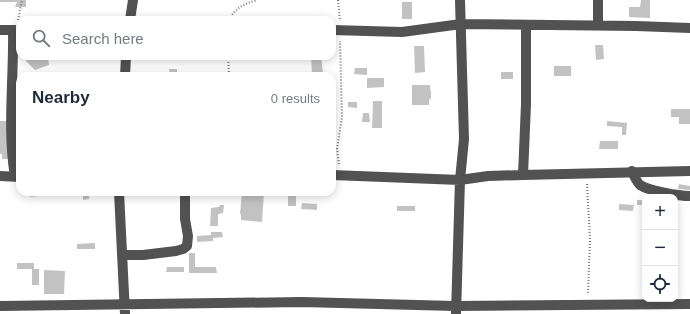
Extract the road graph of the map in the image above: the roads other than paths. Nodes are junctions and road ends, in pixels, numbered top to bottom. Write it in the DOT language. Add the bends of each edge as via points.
graph roads {
  1 [pos="133,0"];
  2 [pos="460,0"];
  3 [pos="598,0"];
  4 [pos="131,16"];
  5 [pos="461,24"];
  6 [pos="526,24"];
  7 [pos="598,25"];
  8 [pos="690,28"];
  9 [pos="0,30"];
  10 [pos="16,30"];
  11 [pos="336,34"];
  12 [pos="126,60"];
  13 [pos="125,72"];
  14 [pos="16,169"];
  15 [pos="632,171"];
  16 [pos="690,171"];
  17 [pos="336,175"];
  18 [pos="523,175"];
  19 [pos="0,176"];
  20 [pos="16,177"];
  21 [pos="460,180"];
  22 [pos="119,196"];
  23 [pos="185,196"];
  24 [pos="690,196"];
  25 [pos="122,255"];
  26 [pos="690,304"];
  27 [pos="0,306"];
  28 [pos="124,309"];
  29 [pos="456,310"];
  1 -- 4 [label="street"];
  2 -- 5 [label="street"];
  3 -- 7 [label="street"];
  5 -- 6 [label="street"];
  5 -- 11 [label="street" via="402,32"];
  5 -- 21 [label="street" via="464,139"];
  6 -- 7 [label="street"];
  6 -- 18 [label="street"];
  7 -- 8 [label="street"];
  9 -- 10 [label="street"];
  10 -- 14 [label="street" via="12,130 12,153"];
  12 -- 13 [label="street"];
  15 -- 16 [label="street"];
  15 -- 18 [label="street"];
  15 -- 24 [label="street" via="636,180 649,189"];
  17 -- 21 [label="street"];
  18 -- 21 [label="street"];
  19 -- 20 [label="street"];
  21 -- 29 [label="street"];
  22 -- 25 [label="street"];
  23 -- 25 [label="street" via="188,241 184,249 176,252"];
  25 -- 28 [label="street"];
  26 -- 29 [label="street"];
  27 -- 28 [label="street"];
  28 -- 29 [label="street" via="302,302"];
}
